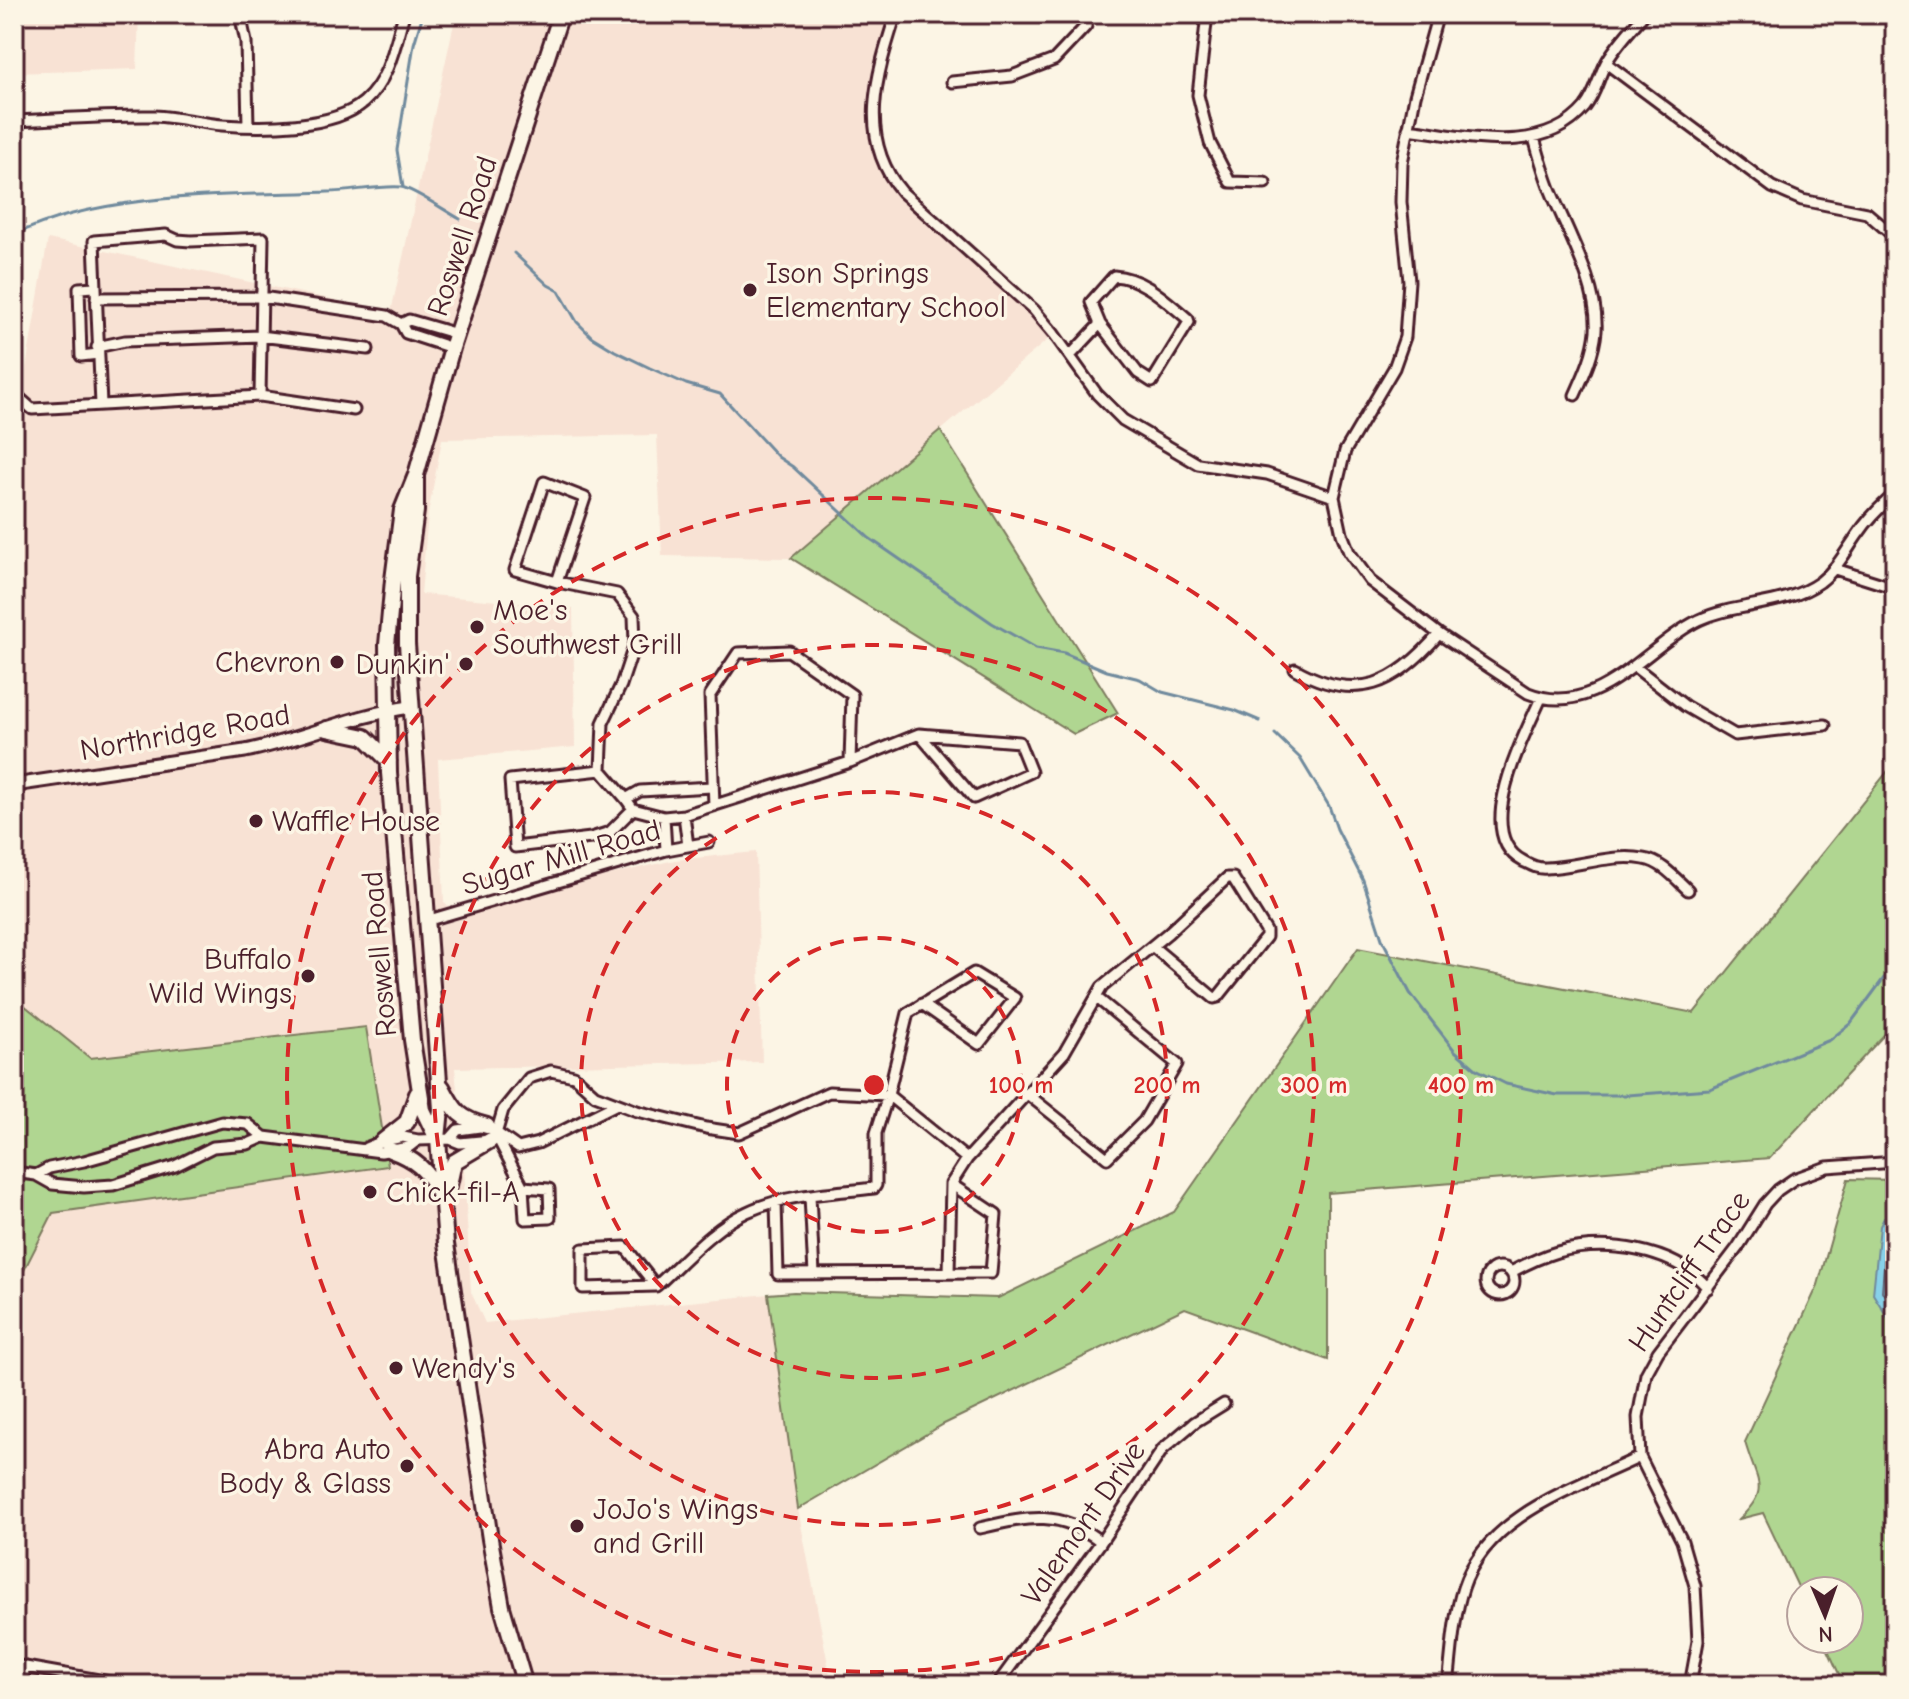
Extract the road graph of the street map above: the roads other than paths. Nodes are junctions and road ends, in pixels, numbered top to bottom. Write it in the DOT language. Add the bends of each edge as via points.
graph roads {
  1 [pos="240,14"];
  2 [pos="404,14"];
  3 [pos="561,14"];
  4 [pos="896,14"];
  5 [pos="1088,14"];
  6 [pos="1207,14"];
  7 [pos="1438,14"];
  8 [pos="1644,14"];
  9 [pos="1606,63"];
  10 [pos="952,82"];
  11 [pos="14,121"];
  12 [pos="248,125"];
  13 [pos="1408,129"];
  14 [pos="1534,138"];
  15 [pos="1265,183"];
  16 [pos="1895,237"];
  17 [pos="96,293"];
  18 [pos="262,297"];
  19 [pos="401,324"];
  20 [pos="1100,324"];
  21 [pos="260,336"];
  22 [pos="455,341"];
  23 [pos="368,349"];
  24 [pos="98,350"];
  25 [pos="1070,356"];
  26 [pos="14,393"];
  27 [pos="1575,395"];
  28 [pos="260,396"];
  29 [pos="101,405"];
  30 [pos="354,410"];
  31 [pos="416,475"];
  32 [pos="1895,494"];
  33 [pos="1334,497"];
  34 [pos="1835,569"];
  35 [pos="557,582"];
  36 [pos="1895,588"];
  37 [pos="1439,634"];
  38 [pos="1635,667"];
  39 [pos="1295,669"];
  40 [pos="1541,698"];
  41 [pos="410,707"];
  42 [pos="387,710"];
  43 [pos="1825,725"];
  44 [pos="327,729"];
  45 [pos="919,734"];
  46 [pos="389,761"];
  47 [pos="850,762"];
  48 [pos="601,770"];
  49 [pos="14,785"];
  50 [pos="712,787"];
  51 [pos="626,799"];
  52 [pos="714,806"];
  53 [pos="633,809"];
  54 [pos="684,815"];
  55 [pos="664,817"];
  56 [pos="709,842"];
  57 [pos="688,846"];
  58 [pos="666,850"];
  59 [pos="1688,890"];
  60 [pos="426,921"];
  61 [pos="1152,946"];
  62 [pos="1097,998"];
  63 [pos="922,1004"];
  64 [pos="439,1080"];
  65 [pos="419,1086"];
  66 [pos="1026,1093"];
  67 [pos="888,1095"];
  68 [pos="617,1104"];
  69 [pos="492,1133"];
  70 [pos="264,1137"];
  71 [pos="444,1139"];
  72 [pos="386,1145"];
  73 [pos="967,1159"];
  74 [pos="1895,1162"];
  75 [pos="14,1172"];
  76 [pos="36,1175"];
  77 [pos="951,1184"];
  78 [pos="523,1187"];
  79 [pos="810,1196"];
  80 [pos="776,1203"];
  81 [pos="444,1206"];
  82 [pos="1511,1272"];
  83 [pos="949,1273"];
  84 [pos="814,1274"];
  85 [pos="656,1286"];
  86 [pos="1708,1288"];
  87 [pos="1224,1404"];
  88 [pos="1640,1457"];
  89 [pos="980,1528"];
  90 [pos="1101,1542"];
  91 [pos="14,1665"];
  92 [pos="25,1667"];
  93 [pos="22,1685"];
  94 [pos="127,1685"];
  95 [pos="525,1685"];
  96 [pos="997,1685"];
  97 [pos="1448,1685"];
  98 [pos="1690,1685"];
  1 -- 12 [label="street"];
  2 -- 12 [label="street" via="387,71 363,103 325,121"];
  3 -- 22 [label="main road, Roswell Road"];
  4 -- 25 [label="street" via="874,96 875,133 887,171 902,192 1034,310"];
  5 -- 10 [label="street" via="1086,26 1054,60 1012,76"];
  6 -- 15 [label="street" via="1198,95 1210,143 1230,182"];
  7 -- 13 [label="street"];
  8 -- 9 [label="street"];
  9 -- 14 [label="street" via="1583,109 1567,124"];
  9 -- 16 [label="street" via="1772,187 1802,200 1867,213"];
  11 -- 12 [label="street" via="155,116"];
  13 -- 14 [label="street" via="1505,141"];
  13 -- 33 [label="street" via="1400,184 1409,281 1405,337 1394,368 1345,451"];
  14 -- 27 [label="street" via="1595,312 1592,352"];
  17 -- 18 [label="street"];
  17 -- 18 [label="street" via="94,241 166,235 191,241 263,238"];
  17 -- 24 [label="street"];
  17 -- 24 [label="street" via="79,288 81,356"];
  18 -- 19 [label="street" via="387,316"];
  18 -- 21 [label="street"];
  19 -- 22 [label="street" via="409,320"];
  19 -- 22 [label="street" via="406,333"];
  20 -- 20 [label="street" via="1138,373 1152,382 1189,322 1146,286 1114,276 1091,302"];
  20 -- 25 [label="street"];
  21 -- 23 [label="street"];
  21 -- 24 [label="street" via="125,341"];
  21 -- 28 [label="street"];
  22 -- 31 [label="main road, Roswell Road"];
  24 -- 29 [label="street"];
  25 -- 33 [label="street" via="1123,420 1198,464 1267,474"];
  26 -- 29 [label="street" via="32,409"];
  28 -- 29 [label="street"];
  28 -- 30 [label="street"];
  31 -- 41 [label="main road, Roswell Road" via="406,610"];
  31 -- 42 [label="main road, Roswell Road" via="402,510 393,580"];
  32 -- 34 [label="street" via="1867,521"];
  33 -- 37 [label="street" via="1342,534 1361,570"];
  34 -- 36 [label="street"];
  34 -- 38 [label="street" via="1807,590 1783,599 1699,620"];
  35 -- 35 [label="street" via="515,570 544,482 585,498"];
  35 -- 48 [label="street" via="617,594 634,616 635,643 603,723"];
  37 -- 39 [label="street" via="1408,667 1373,684 1332,685"];
  37 -- 40 [label="street"];
  38 -- 40 [label="street" via="1577,697"];
  38 -- 43 [label="street" via="1685,706 1735,735"];
  40 -- 59 [label="street" via="1505,783 1502,827 1510,852 1543,869 1644,859 1664,868"];
  41 -- 42 [label="street, Northridge Road"];
  41 -- 60 [label="main road, Roswell Road"];
  42 -- 44 [label="street, Northridge Road"];
  42 -- 46 [label="main road, Roswell Road"];
  44 -- 46 [label="main road" via="365,737"];
  44 -- 49 [label="street, Northridge Road" via="245,751"];
  45 -- 45 [label="street" via="974,798 1031,772 1019,742"];
  45 -- 47 [label="street"];
  46 -- 65 [label="main road, Roswell Road"];
  47 -- 50 [label="street" via="852,695 789,651 738,653 710,695"];
  47 -- 52 [label="street"];
  48 -- 51 [label="street"];
  48 -- 53 [label="street" via="510,780 515,847 610,832"];
  50 -- 51 [label="street" via="640,791"];
  50 -- 52 [label="street"];
  51 -- 53 [label="street"];
  52 -- 54 [label="street"];
  53 -- 55 [label="street"];
  54 -- 55 [label="street"];
  54 -- 57 [label="street"];
  55 -- 58 [label="street"];
  56 -- 57 [label="street, Sugar Mill Road"];
  57 -- 58 [label="street, Sugar Mill Road"];
  58 -- 60 [label="street, Sugar Mill Road"];
  60 -- 64 [label="main road, Roswell Road"];
  61 -- 61 [label="street" via="1227,878 1233,878 1266,931 1214,998"];
  61 -- 62 [label="street" via="1102,987"];
  62 -- 66 [label="street" via="1064,1053"];
  62 -- 66 [label="street" via="1177,1064 1144,1121 1110,1157 1104,1157"];
  63 -- 63 [label="street" via="974,973 1015,999 979,1044"];
  63 -- 67 [label="street" via="908,1013"];
  64 -- 69 [label="main road" via="466,1120"];
  64 -- 71 [label="main road, Roswell Road"];
  65 -- 71 [label="main road, Roswell Road" via="423,1110"];
  65 -- 72 [label="main road" via="407,1122"];
  66 -- 73 [label="street"];
  67 -- 68 [label="street" via="829,1092 739,1133"];
  67 -- 73 [label="street"];
  67 -- 79 [label="street" via="876,1133 874,1188"];
  68 -- 69 [label="street" via="518,1148"];
  68 -- 69 [label="street" via="595,1095 574,1076 551,1071 529,1078"];
  69 -- 71 [label="street" via="460,1143"];
  69 -- 78 [label="street"];
  69 -- 81 [label="main road" via="454,1162"];
  70 -- 72 [label="street" via="366,1148"];
  70 -- 76 [label="street" via="213,1147 175,1166 113,1185 52,1184"];
  70 -- 76 [label="street" via="248,1124 222,1122"];
  71 -- 72 [label="street" via="403,1137"];
  71 -- 81 [label="main road, Roswell Road"];
  72 -- 81 [label="main road" via="421,1165"];
  73 -- 77 [label="street"];
  74 -- 86 [label="street, Huntcliff Trace" via="1827,1167 1794,1179 1765,1204"];
  75 -- 76 [label="street"];
  77 -- 83 [label="street"];
  77 -- 83 [label="street" via="996,1214 992,1273"];
  79 -- 80 [label="street"];
  79 -- 84 [label="street"];
  80 -- 84 [label="street" via="778,1274"];
  80 -- 85 [label="street" via="723,1226"];
  81 -- 95 [label="main road, Roswell Road" via="491,1547"];
  82 -- 86 [label="street" via="1559,1251 1615,1247 1669,1261 1698,1276"];
  83 -- 84 [label="street"];
  85 -- 85 [label="street" via="625,1247 583,1249 583,1288"];
  86 -- 88 [label="street, Huntcliff Trace" via="1646,1374 1638,1417"];
  87 -- 90 [label="street, Valemont Drive" via="1163,1449"];
  88 -- 97 [label="street" via="1527,1512 1493,1538 1464,1586"];
  88 -- 98 [label="street, Huntcliff Trace" via="1682,1541 1695,1586 1698,1641"];
  89 -- 90 [label="street" via="1049,1517 1077,1525"];
  90 -- 96 [label="street, Valemont Drive"];
  91 -- 92 [label="street"];
  92 -- 93 [label="street"];
  92 -- 94 [label="street"];
}
